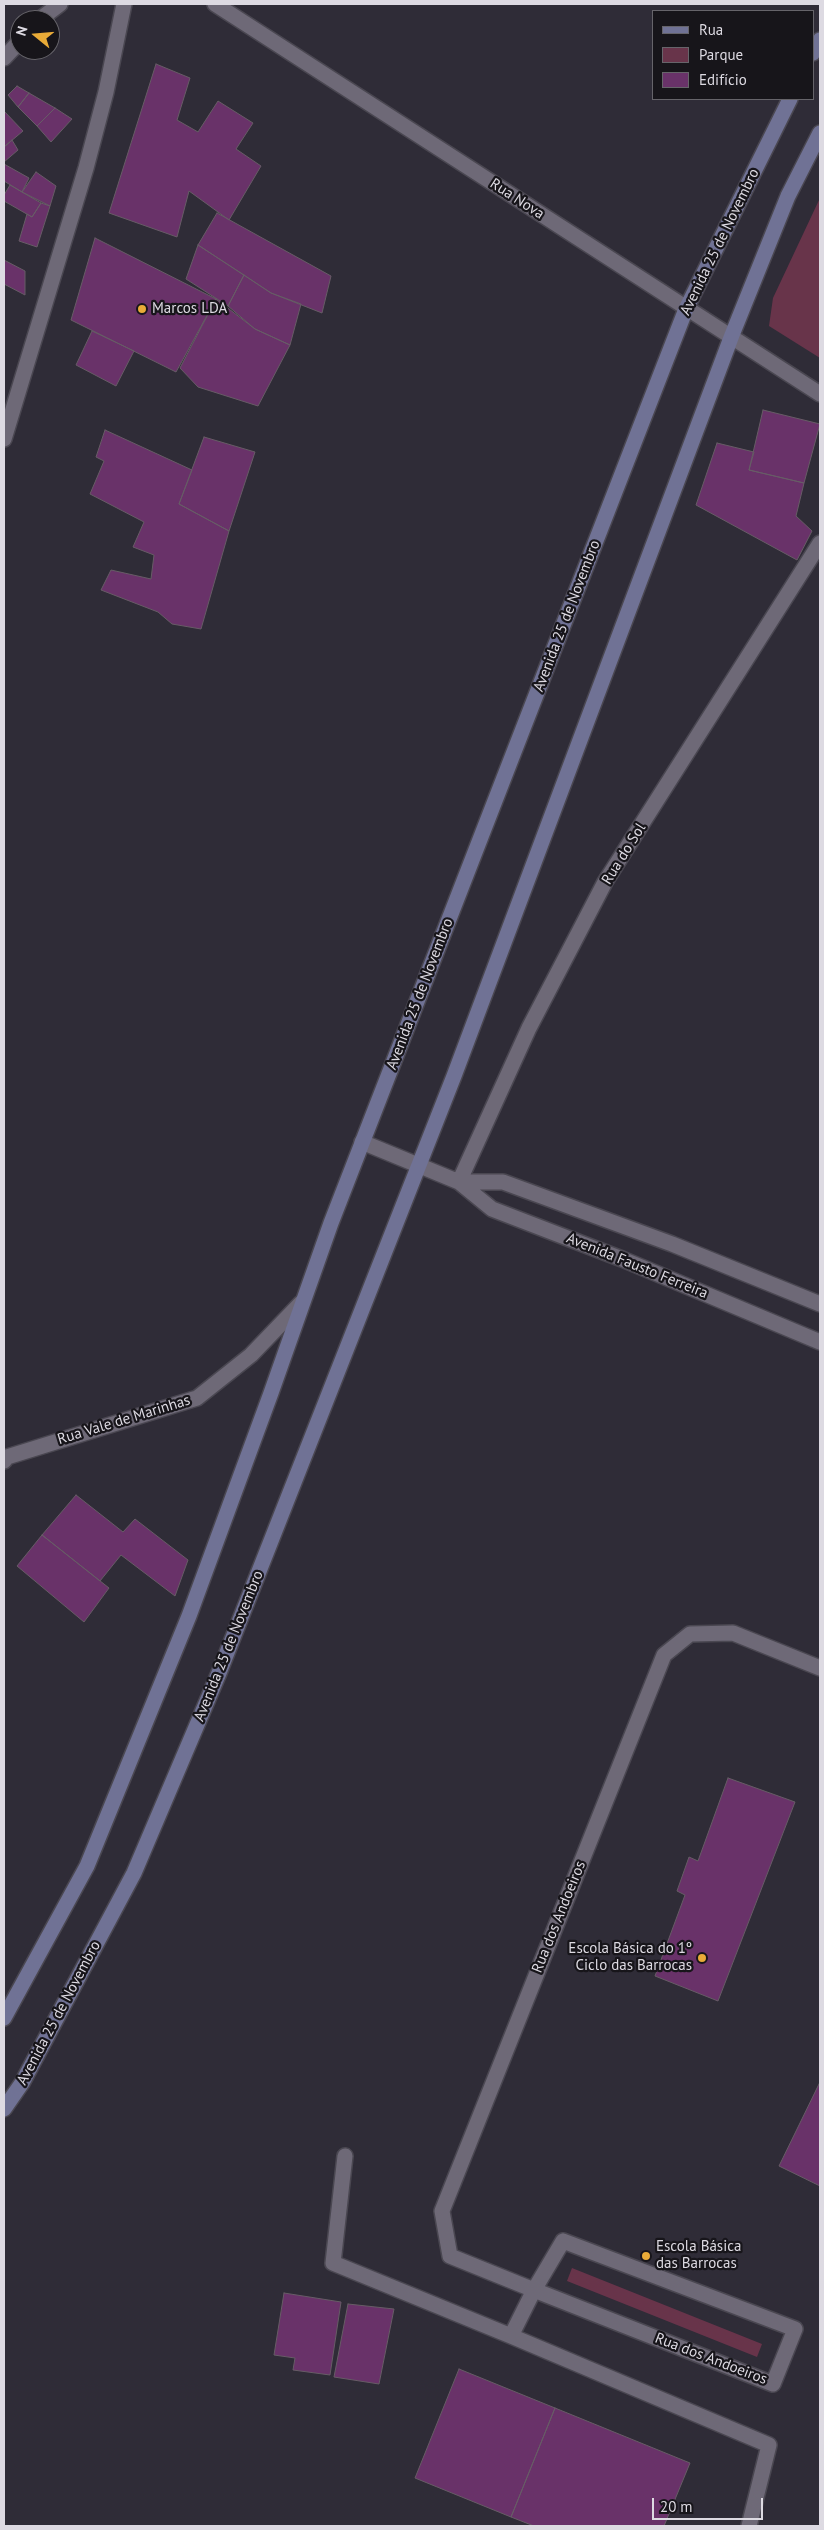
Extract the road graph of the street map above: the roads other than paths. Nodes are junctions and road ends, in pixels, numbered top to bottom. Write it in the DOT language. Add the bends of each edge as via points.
graph roads {
  1 [pos="124,4"];
  2 [pos="215,4"];
  3 [pos="820,40"];
  4 [pos="814,51"];
  5 [pos="790,100"];
  6 [pos="820,133"];
  7 [pos="686,309"];
  8 [pos="732,335"];
  9 [pos="820,394"];
  10 [pos="4,439"];
  11 [pos="820,543"];
  12 [pos="362,1142"];
  13 [pos="418,1165"];
  14 [pos="459,1182"];
  15 [pos="301,1304"];
  16 [pos="820,1304"];
  17 [pos="820,1342"];
  18 [pos="4,1461"];
  19 [pos="820,1668"];
  20 [pos="4,2018"];
  21 [pos="4,2109"];
  22 [pos="345,2156"];
  23 [pos="534,2290"];
  24 [pos="511,2336"];
  25 [pos="749,2526"];
  1 -- 10 [label="street" via="86,168"];
  2 -- 7 [label="street, Rua Nova"];
  3 -- 4 [label="street"];
  5 -- 7 [label="street, Avenida 25 de Novembro"];
  6 -- 8 [label="street, Avenida 25 de Novembro" via="788,196"];
  7 -- 8 [label="street, Rua Nova"];
  7 -- 12 [label="street, Avenida 25 de Novembro"];
  8 -- 9 [label="street, Rua Nova"];
  8 -- 13 [label="street, Avenida 25 de Novembro"];
  11 -- 14 [label="street, Rua do Sol" via="605,882 529,1028"];
  12 -- 13 [label="street"];
  12 -- 15 [label="street, Avenida 25 de Novembro"];
  13 -- 14 [label="street, Avenida Fausto Ferreira"];
  13 -- 21 [label="street, Avenida 25 de Novembro" via="222,1664 134,1873 22,2083"];
  14 -- 16 [label="street, Avenida Fausto Ferreira" via="502,1182 672,1244"];
  14 -- 17 [label="street, Avenida Fausto Ferreira" via="492,1209 622,1259"];
  15 -- 18 [label="street, Rua Vale de Marinhas" via="251,1355 196,1398 7,1457"];
  15 -- 20 [label="street, Avenida 25 de Novembro" via="189,1616 87,1866"];
  19 -- 23 [label="street, Rua dos Andoeiros" via="733,1633 690,1634 664,1655 442,2211 450,2256"];
  22 -- 24 [label="street" via="333,2263"];
  23 -- 23 [label="street, Rua dos Andoeiros" via="773,2384 795,2329 563,2241"];
  23 -- 24 [label="street, Rua dos Andoeiros"];
  24 -- 25 [label="street" via="769,2445"];
}
